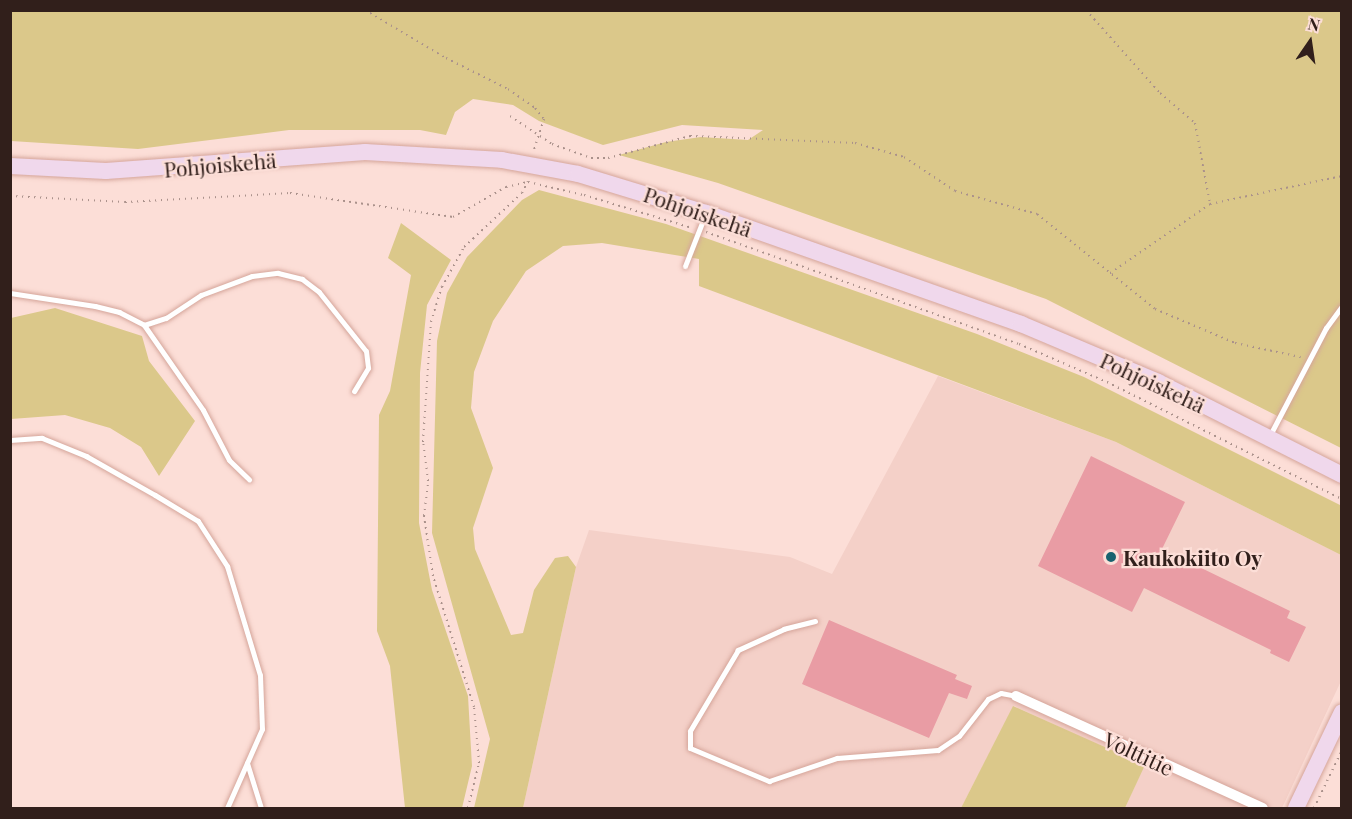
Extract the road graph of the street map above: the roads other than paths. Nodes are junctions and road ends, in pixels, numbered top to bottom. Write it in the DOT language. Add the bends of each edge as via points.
graph roads {
  1 [pos="10,166"];
  2 [pos="706,213"];
  3 [pos="685,266"];
  4 [pos="10,293"];
  5 [pos="1341,306"];
  6 [pos="144,325"];
  7 [pos="354,391"];
  8 [pos="1269,437"];
  9 [pos="10,440"];
  10 [pos="1341,475"];
  11 [pos="249,479"];
  12 [pos="815,621"];
  13 [pos="1016,696"];
  14 [pos="1341,712"];
  15 [pos="246,763"];
  16 [pos="227,808"];
  17 [pos="261,808"];
  18 [pos="1263,808"];
  19 [pos="1296,808"];
  1 -- 2 [label="main road, Pohjoiskehä" via="106,171 365,152 449,154 578,174"];
  2 -- 3 [label="lane"];
  2 -- 8 [label="main road, Pohjoiskehä" via="1021,324 1158,382"];
  4 -- 6 [label="lane" via="95,306 119,312"];
  5 -- 8 [label="lane"];
  6 -- 7 [label="lane" via="166,318 201,295 252,276 278,273 302,279 319,292 366,351 368,368"];
  6 -- 11 [label="lane" via="203,410 229,460"];
  8 -- 10 [label="main road, Pohjoiskehä"];
  9 -- 15 [label="lane" via="42,438 86,456 198,521 227,566 260,675 262,729"];
  12 -- 13 [label="lane" via="784,629 738,650 690,731 690,748 769,781 837,758 938,750 959,736 988,699 1001,693"];
  13 -- 18 [label="street, Volttitie"];
  14 -- 19 [label="main road"];
  15 -- 16 [label="lane"];
  15 -- 17 [label="lane"];
}
